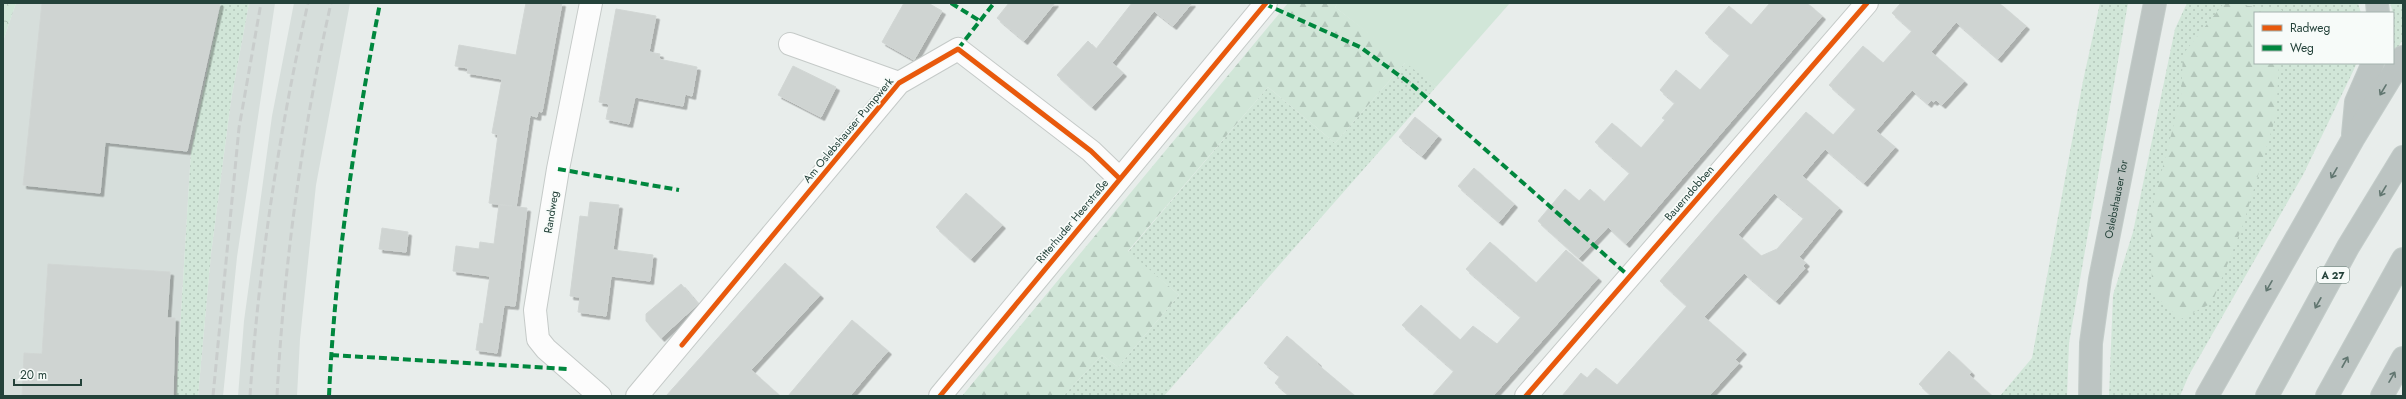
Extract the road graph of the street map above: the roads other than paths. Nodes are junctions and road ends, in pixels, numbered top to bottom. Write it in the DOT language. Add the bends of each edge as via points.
graph roads {
  1 [pos="591,3"];
  2 [pos="1266,3"];
  3 [pos="1868,3"];
  4 [pos="2156,7"];
  5 [pos="790,44"];
  6 [pos="2403,57"];
  7 [pos="2373,64"];
  8 [pos="899,83"];
  9 [pos="2353,140"];
  10 [pos="2403,157"];
  11 [pos="1120,179"];
  12 [pos="2403,259"];
  13 [pos="2403,358"];
  14 [pos="600,396"];
  15 [pos="637,396"];
  16 [pos="940,396"];
  17 [pos="1526,396"];
  18 [pos="2090,396"];
  19 [pos="2207,396"];
  20 [pos="2267,396"];
  21 [pos="2327,396"];
  22 [pos="2382,396"];
  1 -- 14 [label="street, Randweg" via="558,169 535,310 538,339"];
  2 -- 11 [label="street, Ritterhuder Heerstraße"];
  3 -- 17 [label="street, Bauerndobben"];
  4 -- 18 [label="highway, Oslebshauser Tor" via="2100,279 2090,343"];
  5 -- 8 [label="street"];
  6 -- 9 [label="highway, one-way"];
  7 -- 9 [label="highway" via="2356,102"];
  8 -- 11 [label="street, Am Oslebshauser Pumpwerk" via="958,49 1091,151"];
  8 -- 15 [label="street, Am Oslebshauser Pumpwerk"];
  9 -- 19 [label="highway, one-way"];
  10 -- 20 [label="highway, A 27, one-way" via="2348,247"];
  11 -- 16 [label="street, Ritterhuder Heerstraße"];
  21 -- 12 [label="highway, one-way"];
  22 -- 13 [label="highway, one-way"];
}
